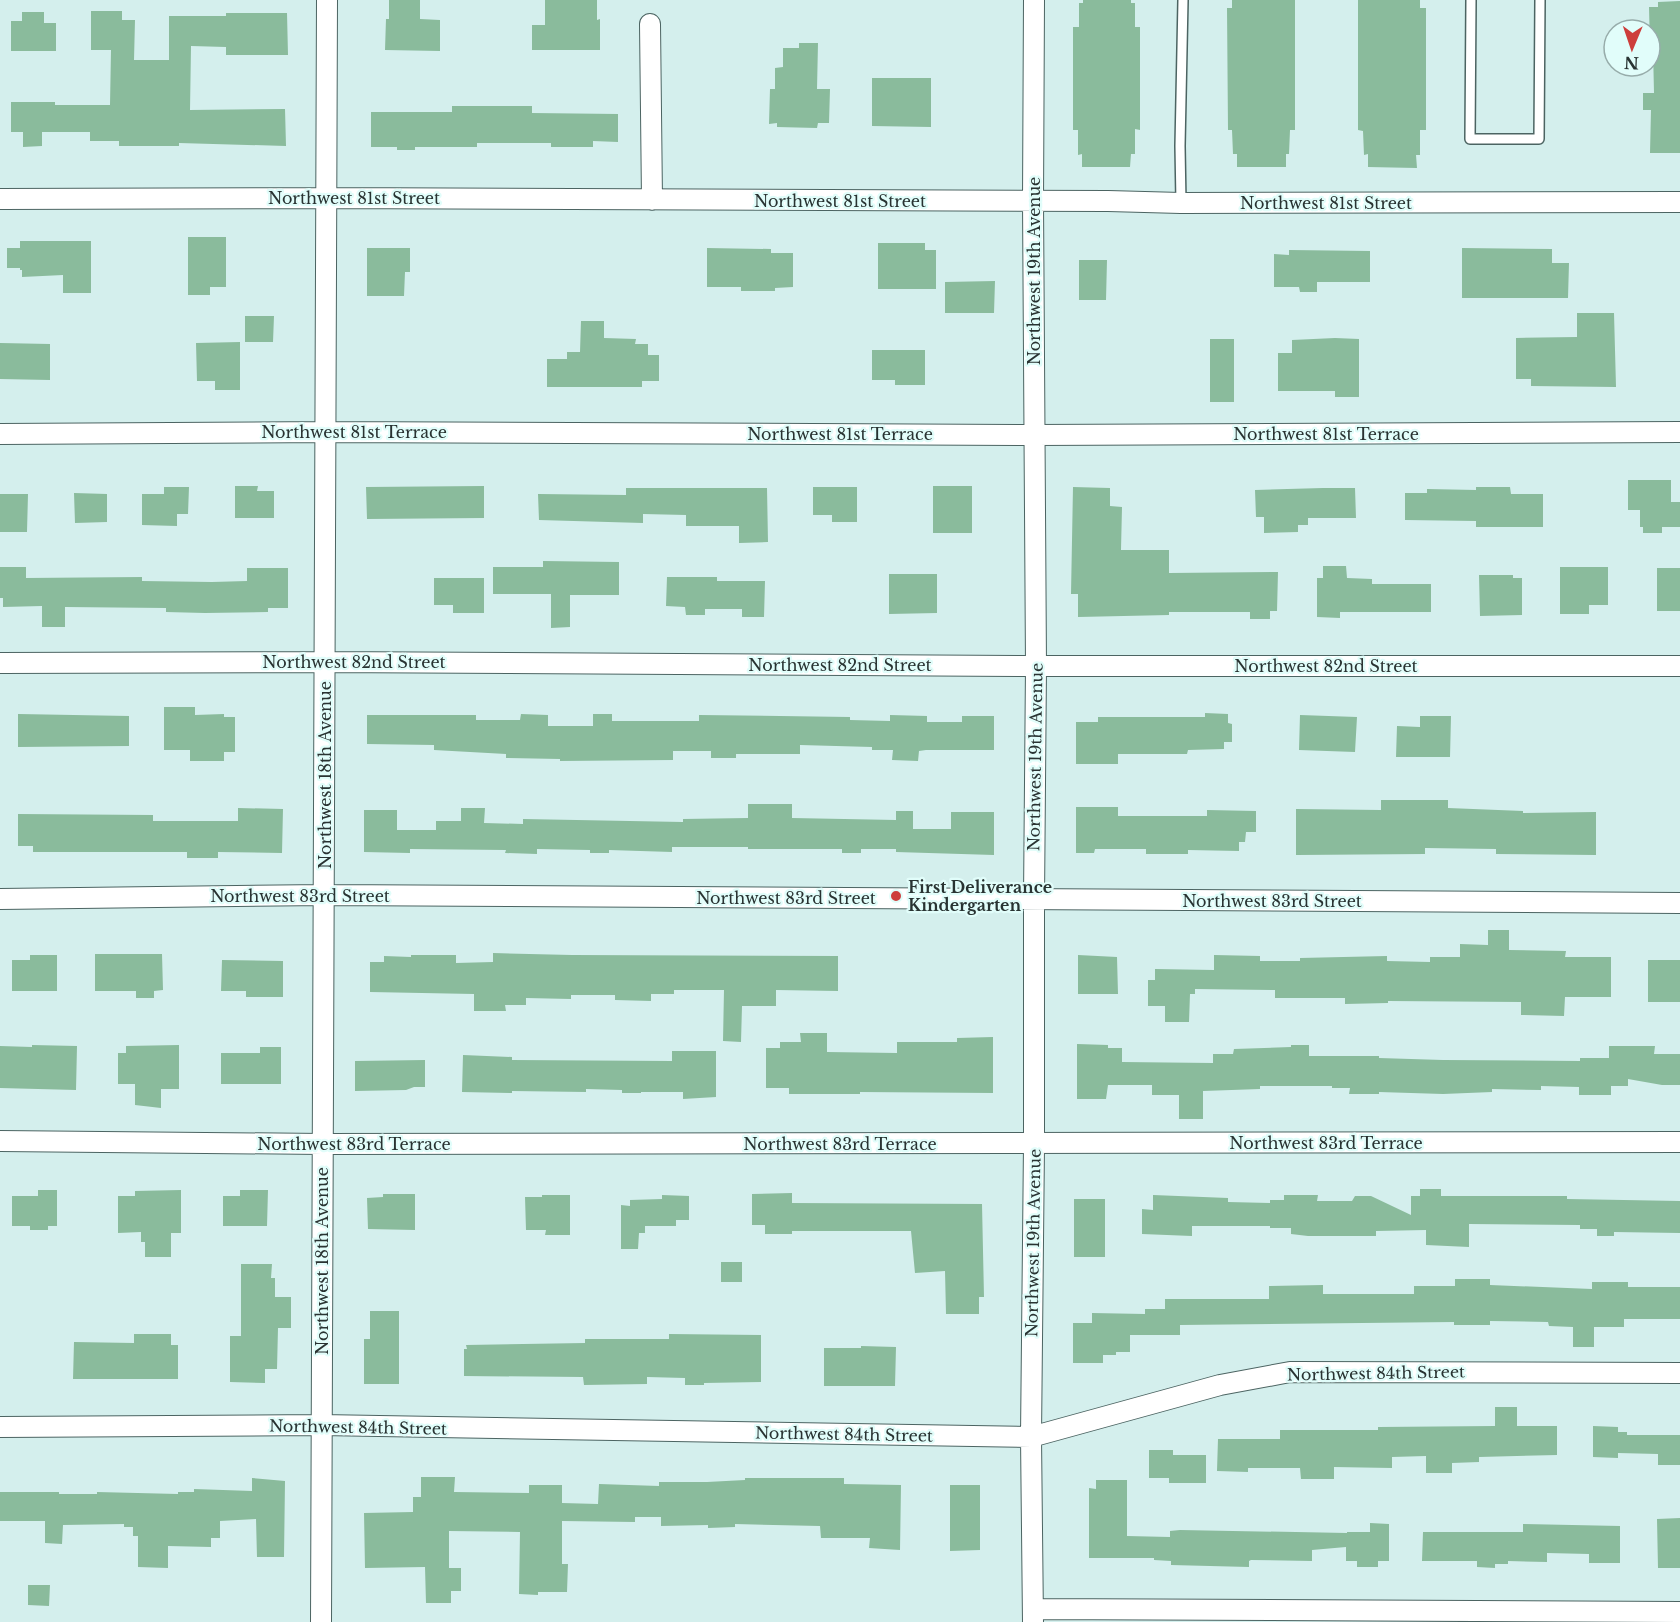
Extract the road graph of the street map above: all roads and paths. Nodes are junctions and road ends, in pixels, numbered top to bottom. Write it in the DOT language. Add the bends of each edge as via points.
graph roads {
  1 [pos="327,0"];
  2 [pos="1034,0"];
  3 [pos="1183,0"];
  4 [pos="1471,0"];
  5 [pos="1540,0"];
  6 [pos="650,24"];
  7 [pos="328,198"];
  8 [pos="0,199"];
  9 [pos="652,200"];
  10 [pos="1033,201"];
  11 [pos="1680,202"];
  12 [pos="1181,203"];
  13 [pos="325,432"];
  14 [pos="1680,432"];
  15 [pos="0,434"];
  16 [pos="1034,435"];
  17 [pos="325,662"];
  18 [pos="0,663"];
  19 [pos="1036,666"];
  20 [pos="1680,666"];
  21 [pos="325,896"];
  22 [pos="0,899"];
  23 [pos="1034,900"];
  24 [pos="1680,903"];
  25 [pos="0,1141"];
  26 [pos="1680,1142"];
  27 [pos="323,1144"];
  28 [pos="1034,1144"];
  29 [pos="1680,1373"];
  30 [pos="321,1425"];
  31 [pos="0,1427"];
  32 [pos="1031,1437"];
  33 [pos="1680,1612"];
  34 [pos="1033,1615"];
  35 [pos="321,1622"];
  1 -- 7 [label="street, Northwest 18th Avenue"];
  2 -- 10 [label="street, Northwest 19th Avenue"];
  3 -- 12 [label="lane"];
  4 -- 5 [label="lane" via="1470,138 1539,139"];
  6 -- 9 [label="street"];
  7 -- 8 [label="street, Northwest 81st Street"];
  7 -- 9 [label="street, Northwest 81st Street"];
  7 -- 13 [label="street, Northwest 18th Avenue"];
  9 -- 10 [label="street, Northwest 81st Street"];
  10 -- 12 [label="street, Northwest 81st Street"];
  10 -- 16 [label="street, Northwest 19th Avenue"];
  11 -- 12 [label="street, Northwest 81st Street"];
  13 -- 15 [label="street, Northwest 81st Terrace"];
  13 -- 16 [label="street, Northwest 81st Terrace"];
  13 -- 17 [label="street, Northwest 18th Avenue"];
  14 -- 16 [label="street, Northwest 81st Terrace"];
  16 -- 19 [label="street, Northwest 19th Avenue"];
  17 -- 18 [label="street, Northwest 82nd Street"];
  17 -- 19 [label="street, Northwest 82nd Street"];
  17 -- 21 [label="street, Northwest 18th Avenue"];
  19 -- 20 [label="street, Northwest 82nd Street"];
  19 -- 23 [label="street, Northwest 19th Avenue"];
  21 -- 22 [label="street, Northwest 83rd Street"];
  21 -- 23 [label="street, Northwest 83rd Street"];
  21 -- 27 [label="street, Northwest 18th Avenue"];
  23 -- 24 [label="street, Northwest 83rd Street"];
  23 -- 28 [label="street, Northwest 19th Avenue"];
  25 -- 27 [label="street, Northwest 83rd Terrace"];
  26 -- 28 [label="street, Northwest 83rd Terrace"];
  27 -- 28 [label="street, Northwest 83rd Terrace"];
  27 -- 30 [label="street, Northwest 18th Avenue"];
  28 -- 32 [label="street, Northwest 19th Avenue"];
  29 -- 32 [label="street, Northwest 84th Street" via="1290,1372 1220,1385"];
  30 -- 31 [label="street, Northwest 84th Street"];
  30 -- 32 [label="street, Northwest 84th Street"];
  30 -- 35 [label="street, Northwest 18th Avenue"];
  32 -- 34 [label="street, Northwest 19th Avenue"];
  33 -- 34 [label="street"];
}
